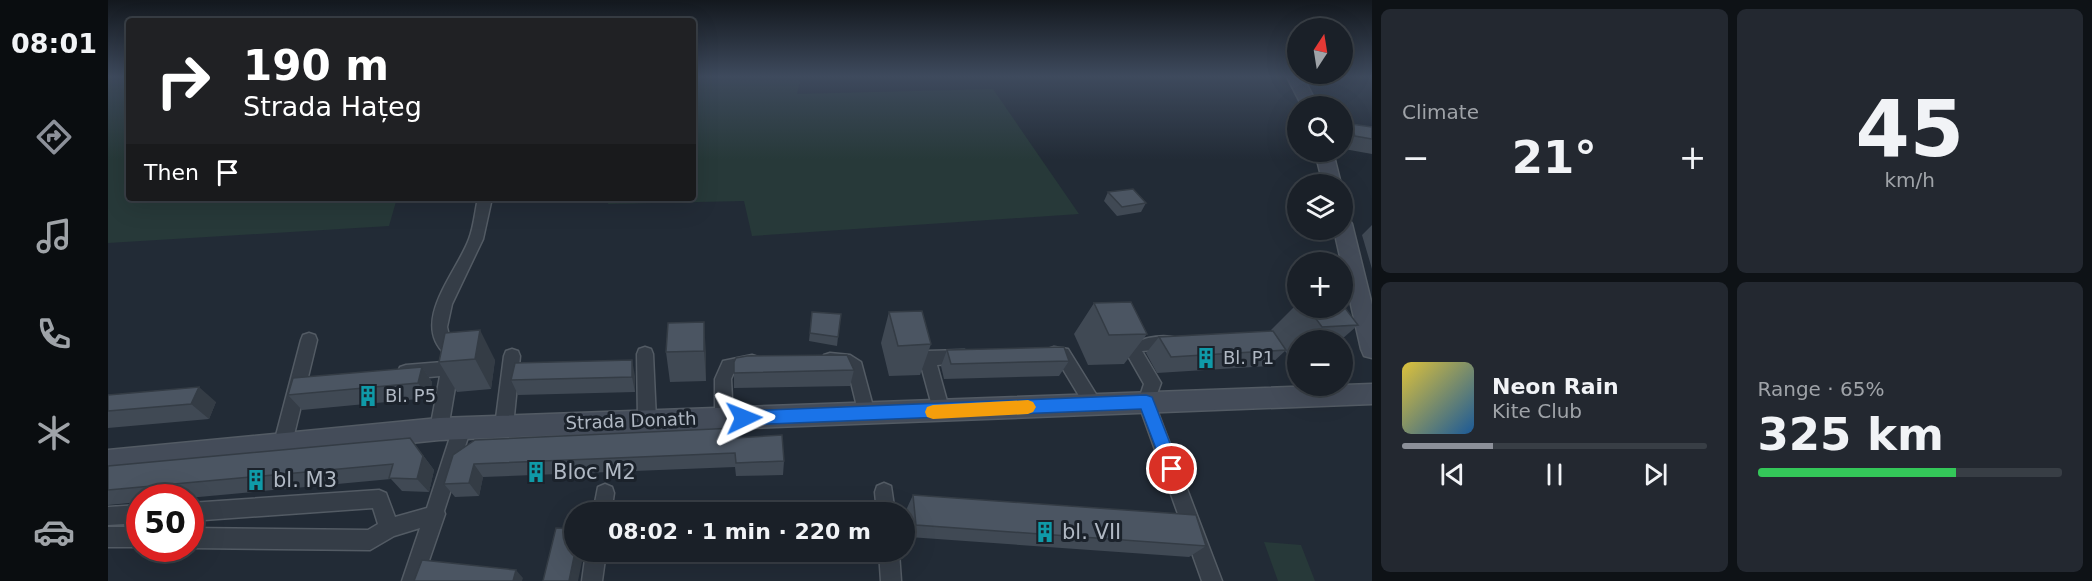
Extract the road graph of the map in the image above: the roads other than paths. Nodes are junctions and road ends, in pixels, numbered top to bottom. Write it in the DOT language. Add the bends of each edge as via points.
graph roads {
  1 [pos="484,201"];
  2 [pos="1346,240"];
  3 [pos="1121,330"];
  4 [pos="309,340"];
  5 [pos="1189,342"];
  6 [pos="1144,345"];
  7 [pos="1372,349"];
  8 [pos="645,354"];
  9 [pos="1039,355"];
  10 [pos="512,356"];
  11 [pos="983,356"];
  12 [pos="814,360"];
  13 [pos="770,362"];
  14 [pos="450,368"];
  15 [pos="392,374"];
  16 [pos="1372,394"];
  17 [pos="1146,402"];
  18 [pos="1093,404"];
  19 [pos="941,412"];
  20 [pos="866,414"];
  21 [pos="724,419"];
  22 [pos="647,420"];
  23 [pos="504,426"];
  24 [pos="451,429"];
  25 [pos="283,443"];
  26 [pos="108,462"];
  27 [pos="884,492"];
  28 [pos="605,493"];
  29 [pos="604,502"];
  30 [pos="885,502"];
  31 [pos="204,511"];
  32 [pos="436,514"];
  33 [pos="126,515"];
  34 [pos="108,516"];
  35 [pos="389,528"];
  36 [pos="108,537"];
  37 [pos="126,537"];
  38 [pos="204,538"];
  39 [pos="595,562"];
  40 [pos="890,562"];
  41 [pos="412,581"];
  42 [pos="592,581"];
  43 [pos="891,581"];
  44 [pos="1212,581"];
  1 -- 14 [label="street" via="476,239 444,304 439,327 442,343 453,352"];
  2 -- 7 [label="main road"];
  3 -- 17 [label="street" via="1153,383"];
  4 -- 25 [label="street" via="304,382"];
  5 -- 6 [label="street"];
  8 -- 22 [label="street"];
  9 -- 18 [label="street" via="1062,354"];
  10 -- 23 [label="street"];
  11 -- 19 [label="street" via="927,358"];
  12 -- 20 [label="street" via="844,361 855,367"];
  13 -- 21 [label="street" via="729,366 723,379"];
  14 -- 15 [label="street"];
  14 -- 24 [label="street"];
  16 -- 17 [label="main road, Strada Donath"];
  17 -- 18 [label="main road, Strada Donath"];
  17 -- 44 [label="street"];
  18 -- 19 [label="main road, Strada Donath"];
  19 -- 20 [label="main road, Strada Donath"];
  20 -- 21 [label="main road, Strada Donath"];
  21 -- 22 [label="main road, Strada Donath"];
  22 -- 23 [label="main road, Strada Donath"];
  23 -- 24 [label="main road, Strada Donath"];
  24 -- 25 [label="main road, Strada Donath"];
  24 -- 32 [label="street"];
  25 -- 26 [label="main road, Strada Donath"];
  27 -- 30 [label="street"];
  28 -- 29 [label="street"];
  31 -- 35 [label="street" via="379,499"];
  32 -- 35 [label="street"];
  32 -- 41 [label="street"];
  33 -- 34 [label="street"];
  35 -- 38 [label="street" via="370,540"];
  36 -- 37 [label="street"];
  39 -- 42 [label="street"];
  40 -- 43 [label="street"];
}
